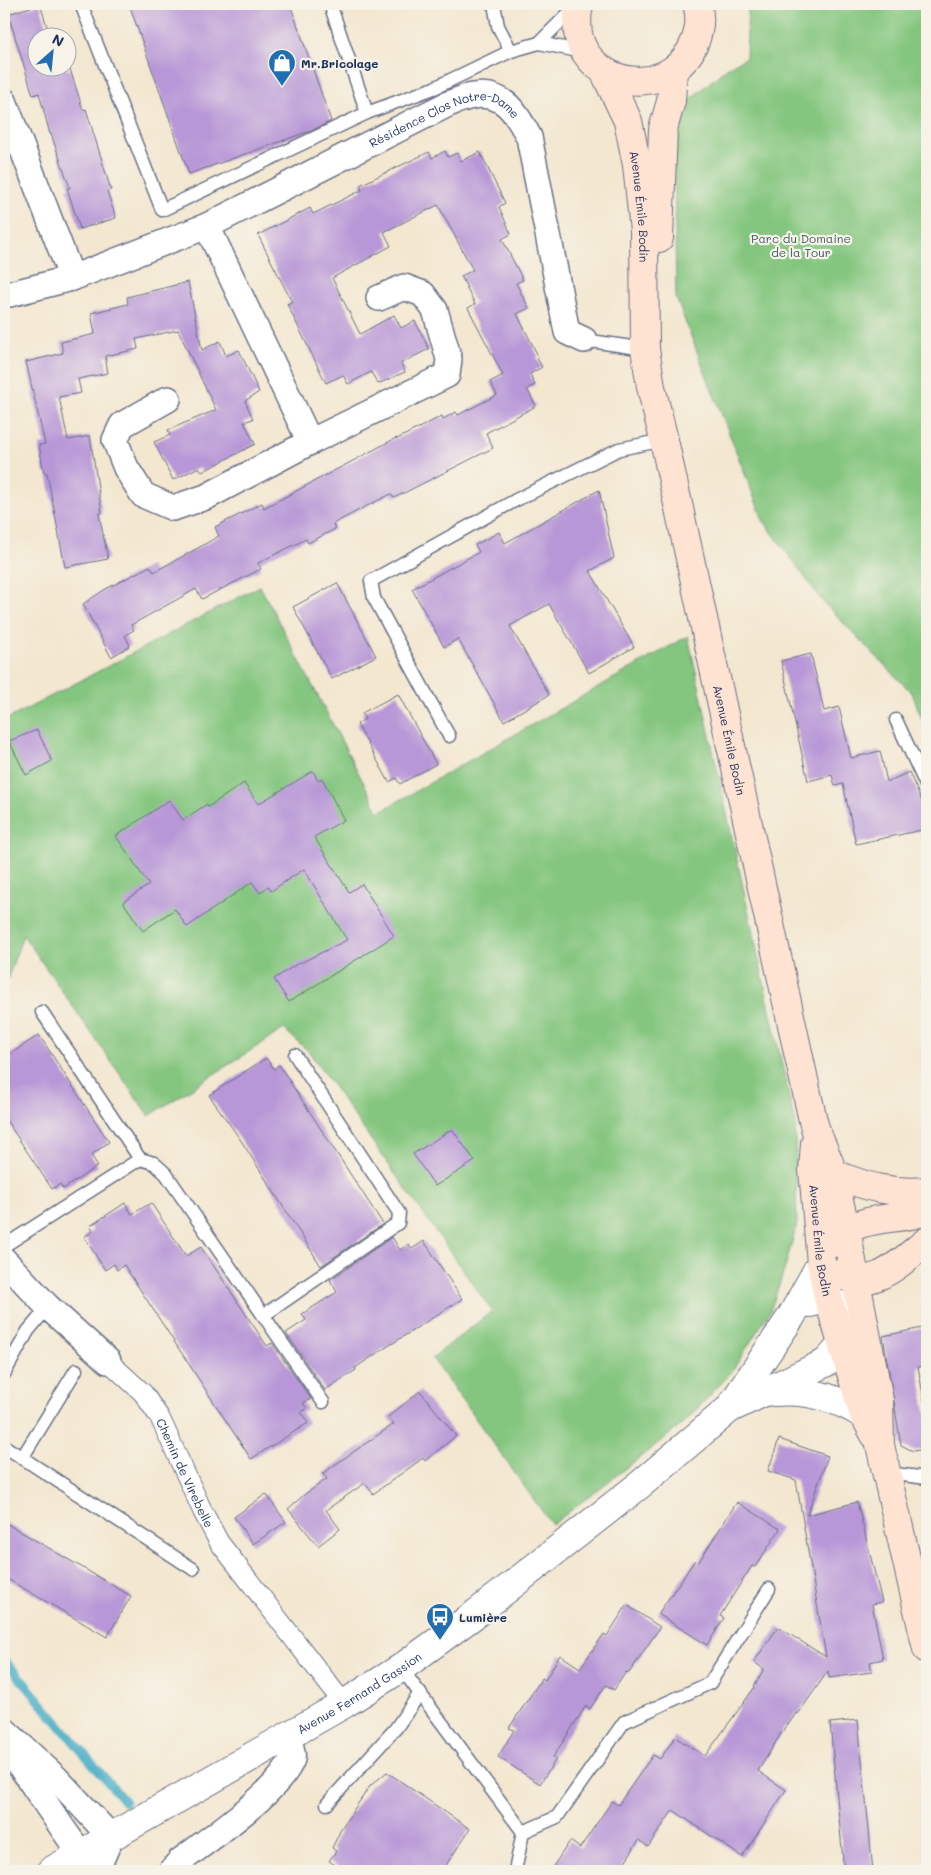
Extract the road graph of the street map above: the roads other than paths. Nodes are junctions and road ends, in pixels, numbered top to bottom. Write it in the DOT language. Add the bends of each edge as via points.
graph roads {
  1 [pos="81,4"];
  2 [pos="330,4"];
  3 [pos="494,4"];
  4 [pos="578,4"];
  5 [pos="697,4"];
  6 [pos="539,44"];
  7 [pos="512,51"];
  8 [pos="585,52"];
  9 [pos="604,71"];
  10 [pos="673,71"];
  11 [pos="4,101"];
  12 [pos="367,113"];
  13 [pos="207,226"];
  14 [pos="72,278"];
  15 [pos="10,294"];
  16 [pos="379,298"];
  17 [pos="584,340"];
  18 [pos="645,349"];
  19 [pos="168,399"];
  20 [pos="664,440"];
  21 [pos="310,442"];
  22 [pos="896,720"];
  23 [pos="449,736"];
  24 [pos="927,787"];
  25 [pos="42,1012"];
  26 [pos="295,1055"];
  27 [pos="816,1131"];
  28 [pos="140,1159"];
  29 [pos="832,1173"];
  30 [pos="927,1191"];
  31 [pos="927,1211"];
  32 [pos="846,1230"];
  33 [pos="927,1241"];
  34 [pos="4,1246"];
  35 [pos="4,1260"];
  36 [pos="821,1263"];
  37 [pos="889,1271"];
  38 [pos="855,1280"];
  39 [pos="828,1301"];
  40 [pos="48,1307"];
  41 [pos="264,1315"];
  42 [pos="862,1315"];
  43 [pos="791,1317"];
  44 [pos="842,1348"];
  45 [pos="108,1361"];
  46 [pos="76,1370"];
  47 [pos="4,1374"];
  48 [pos="765,1393"];
  49 [pos="323,1402"];
  50 [pos="729,1409"];
  51 [pos="864,1415"];
  52 [pos="880,1445"];
  53 [pos="4,1446"];
  54 [pos="22,1458"];
  55 [pos="887,1473"];
  56 [pos="927,1478"];
  57 [pos="193,1569"];
  58 [pos="769,1589"];
  59 [pos="927,1645"];
  60 [pos="401,1668"];
  61 [pos="420,1693"];
  62 [pos="344,1704"];
  63 [pos="4,1730"];
  64 [pos="288,1736"];
  65 [pos="4,1743"];
  66 [pos="327,1804"];
  67 [pos="523,1832"];
  68 [pos="111,1837"];
  69 [pos="89,1863"];
  70 [pos="51,1871"];
  71 [pos="171,1871"];
  72 [pos="515,1871"];
  1 -- 12 [label="lane" via="162,210"];
  2 -- 12 [label="lane"];
  3 -- 7 [label="lane" via="498,26"];
  4 -- 6 [label="lane"];
  4 -- 8 [label="main road" via="576,18"];
  5 -- 10 [label="main road" via="698,34 689,55"];
  6 -- 7 [label="lane"];
  6 -- 8 [label="lane"];
  7 -- 12 [label="lane" via="434,88"];
  8 -- 9 [label="main road"];
  9 -- 10 [label="main road" via="624,79 646,81"];
  9 -- 18 [label="main road, Avenue Émile Bodin" via="628,121 637,165 644,231"];
  10 -- 18 [label="main road, Avenue Émile Bodin" via="671,101 663,129 658,273"];
  11 -- 14 [label="street"];
  13 -- 14 [label="street, Résidence Clos Notre-Dame"];
  13 -- 17 [label="street, Résidence Clos Notre-Dame" via="448,104 475,95 498,97 516,113 529,137 567,332"];
  13 -- 21 [label="street"];
  14 -- 15 [label="street, Résidence Clos Notre-Dame"];
  16 -- 21 [label="street" via="404,287 423,294 435,310 449,359 447,374"];
  17 -- 18 [label="lane"];
  18 -- 20 [label="main road, Avenue Émile Bodin"];
  19 -- 21 [label="street" via="122,425 115,440 126,468 143,495 173,508 206,497"];
  20 -- 23 [label="lane" via="619,449 516,500 371,581 374,598"];
  20 -- 27 [label="main road, Avenue Émile Bodin"];
  22 -- 24 [label="lane"];
  25 -- 28 [label="lane"];
  26 -- 41 [label="lane" via="399,1213 398,1223"];
  27 -- 29 [label="main road, Avenue Émile Bodin"];
  27 -- 36 [label="main road, Avenue Émile Bodin" via="813,1170"];
  28 -- 34 [label="lane"];
  28 -- 41 [label="lane" via="154,1162 166,1174"];
  29 -- 30 [label="main road" via="894,1192"];
  29 -- 32 [label="main road, Avenue Émile Bodin"];
  31 -- 32 [label="main road" via="863,1222"];
  32 -- 36 [label="main road"];
  32 -- 38 [label="main road, Avenue Émile Bodin"];
  33 -- 37 [label="main road"];
  35 -- 40 [label="street, Chemin de Virebelle"];
  36 -- 38 [label="main road"];
  36 -- 39 [label="main road, Avenue Émile Bodin"];
  36 -- 43 [label="street, Avenue Fernand Gassion"];
  37 -- 38 [label="main road" via="874,1278"];
  37 -- 42 [label="main road" via="876,1286"];
  38 -- 42 [label="main road, Avenue Émile Bodin"];
  39 -- 42 [label="street"];
  39 -- 43 [label="street, Avenue Fernand Gassion" via="808,1303"];
  39 -- 44 [label="main road, Avenue Émile Bodin"];
  40 -- 45 [label="street, Chemin de Virebelle"];
  40 -- 47 [label="lane" via="28,1331"];
  41 -- 49 [label="lane"];
  42 -- 44 [label="street, Avenue Fernand Gassion"];
  42 -- 52 [label="main road, Avenue Émile Bodin" via="879,1400"];
  43 -- 50 [label="street, Avenue Fernand Gassion"];
  44 -- 48 [label="street, Avenue Fernand Gassion" via="819,1367"];
  44 -- 51 [label="main road, Avenue Émile Bodin"];
  45 -- 62 [label="street, Chemin de Virebelle" via="143,1393 156,1412 219,1542"];
  46 -- 54 [label="lane"];
  48 -- 50 [label="street, Avenue Fernand Gassion"];
  48 -- 51 [label="street, Avenue Fernand Gassion" via="814,1393 836,1399"];
  50 -- 60 [label="street, Avenue Fernand Gassion" via="497,1597"];
  51 -- 52 [label="main road, Avenue Émile Bodin"];
  52 -- 55 [label="main road"];
  53 -- 54 [label="lane"];
  54 -- 57 [label="lane"];
  55 -- 56 [label="lane"];
  55 -- 59 [label="main road"];
  58 -- 67 [label="lane" via="710,1683 624,1722 557,1817"];
  60 -- 61 [label="lane"];
  60 -- 62 [label="street, Avenue Fernand Gassion"];
  61 -- 66 [label="lane" via="396,1728"];
  61 -- 67 [label="lane"];
  62 -- 64 [label="street, Avenue Fernand Gassion"];
  63 -- 68 [label="street" via="56,1778"];
  64 -- 68 [label="street, Avenue Fernand Gassion"];
  64 -- 71 [label="street" via="292,1757 284,1773 252,1806"];
  65 -- 69 [label="street"];
  67 -- 72 [label="lane"];
  68 -- 69 [label="street, Avenue Fernand Gassion"];
  69 -- 70 [label="street, Avenue Fernand Gassion"];
}
